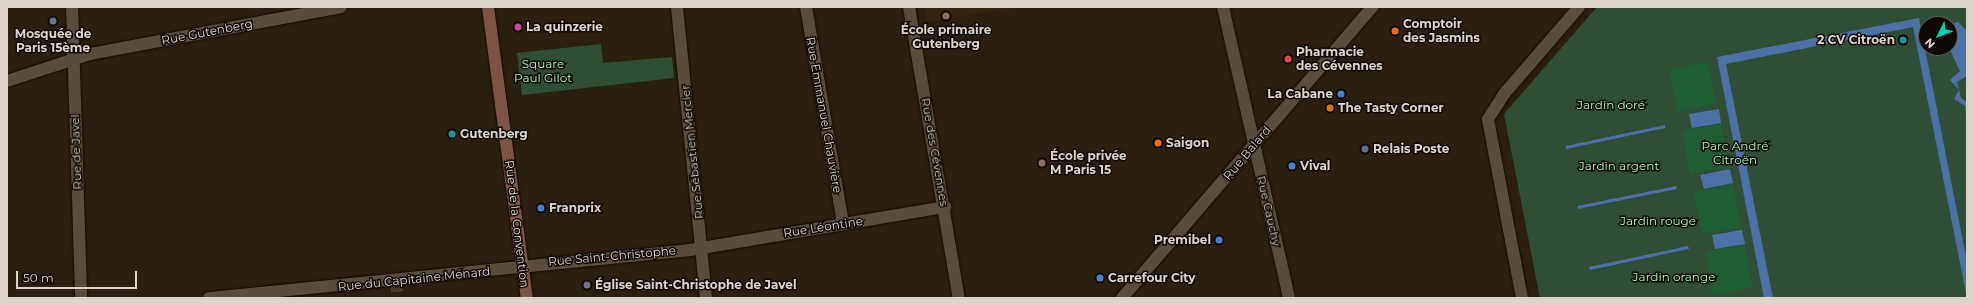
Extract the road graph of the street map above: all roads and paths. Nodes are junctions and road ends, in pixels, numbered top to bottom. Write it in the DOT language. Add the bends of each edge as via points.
graph roads {
  1 [pos="72,7"];
  2 [pos="341,7"];
  3 [pos="488,7"];
  4 [pos="677,7"];
  5 [pos="806,7"];
  6 [pos="909,7"];
  7 [pos="1222,7"];
  8 [pos="1372,7"];
  9 [pos="1579,7"];
  10 [pos="74,61"];
  11 [pos="7,80"];
  12 [pos="1253,146"];
  13 [pos="945,207"];
  14 [pos="843,224"];
  15 [pos="701,248"];
  16 [pos="523,267"];
  17 [pos="250,296"];
  18 [pos="82,298"];
  19 [pos="209,298"];
  20 [pos="526,298"];
  21 [pos="706,298"];
  22 [pos="959,298"];
  23 [pos="1122,298"];
  24 [pos="1290,298"];
  25 [pos="1522,298"];
  1 -- 10 [label="street, Rue de Javel"];
  2 -- 10 [label="street, Rue Gutenberg" via="90,54"];
  3 -- 16 [label="main road, Rue de la Convention"];
  4 -- 15 [label="street, Rue Sébastien Mercier"];
  5 -- 14 [label="street, Rue Emmanuel Chauvière"];
  6 -- 13 [label="street, Rue des Cévennes"];
  7 -- 12 [label="street, Rue Cauchy" via="1250,116"];
  8 -- 12 [label="street, Rue Balard"];
  9 -- 25 [label="street" via="1504,94 1488,118"];
  10 -- 11 [label="street, Rue Gutenberg"];
  10 -- 18 [label="street, Rue de Javel"];
  12 -- 23 [label="street, Rue Balard"];
  12 -- 24 [label="street, Rue Cauchy"];
  13 -- 14 [label="street, Rue Léontine"];
  13 -- 22 [label="street, Rue des Cévennes"];
  14 -- 15 [label="street, Rue Léontine"];
  15 -- 16 [label="street, Rue Saint-Christophe"];
  15 -- 21 [label="street, Rue Sébastien Mercier"];
  16 -- 17 [label="street, Rue du Capitaine Ménard"];
  16 -- 20 [label="main road, Rue de la Convention"];
  17 -- 19 [label="street, Rue du Capitaine Ménard"];
}
